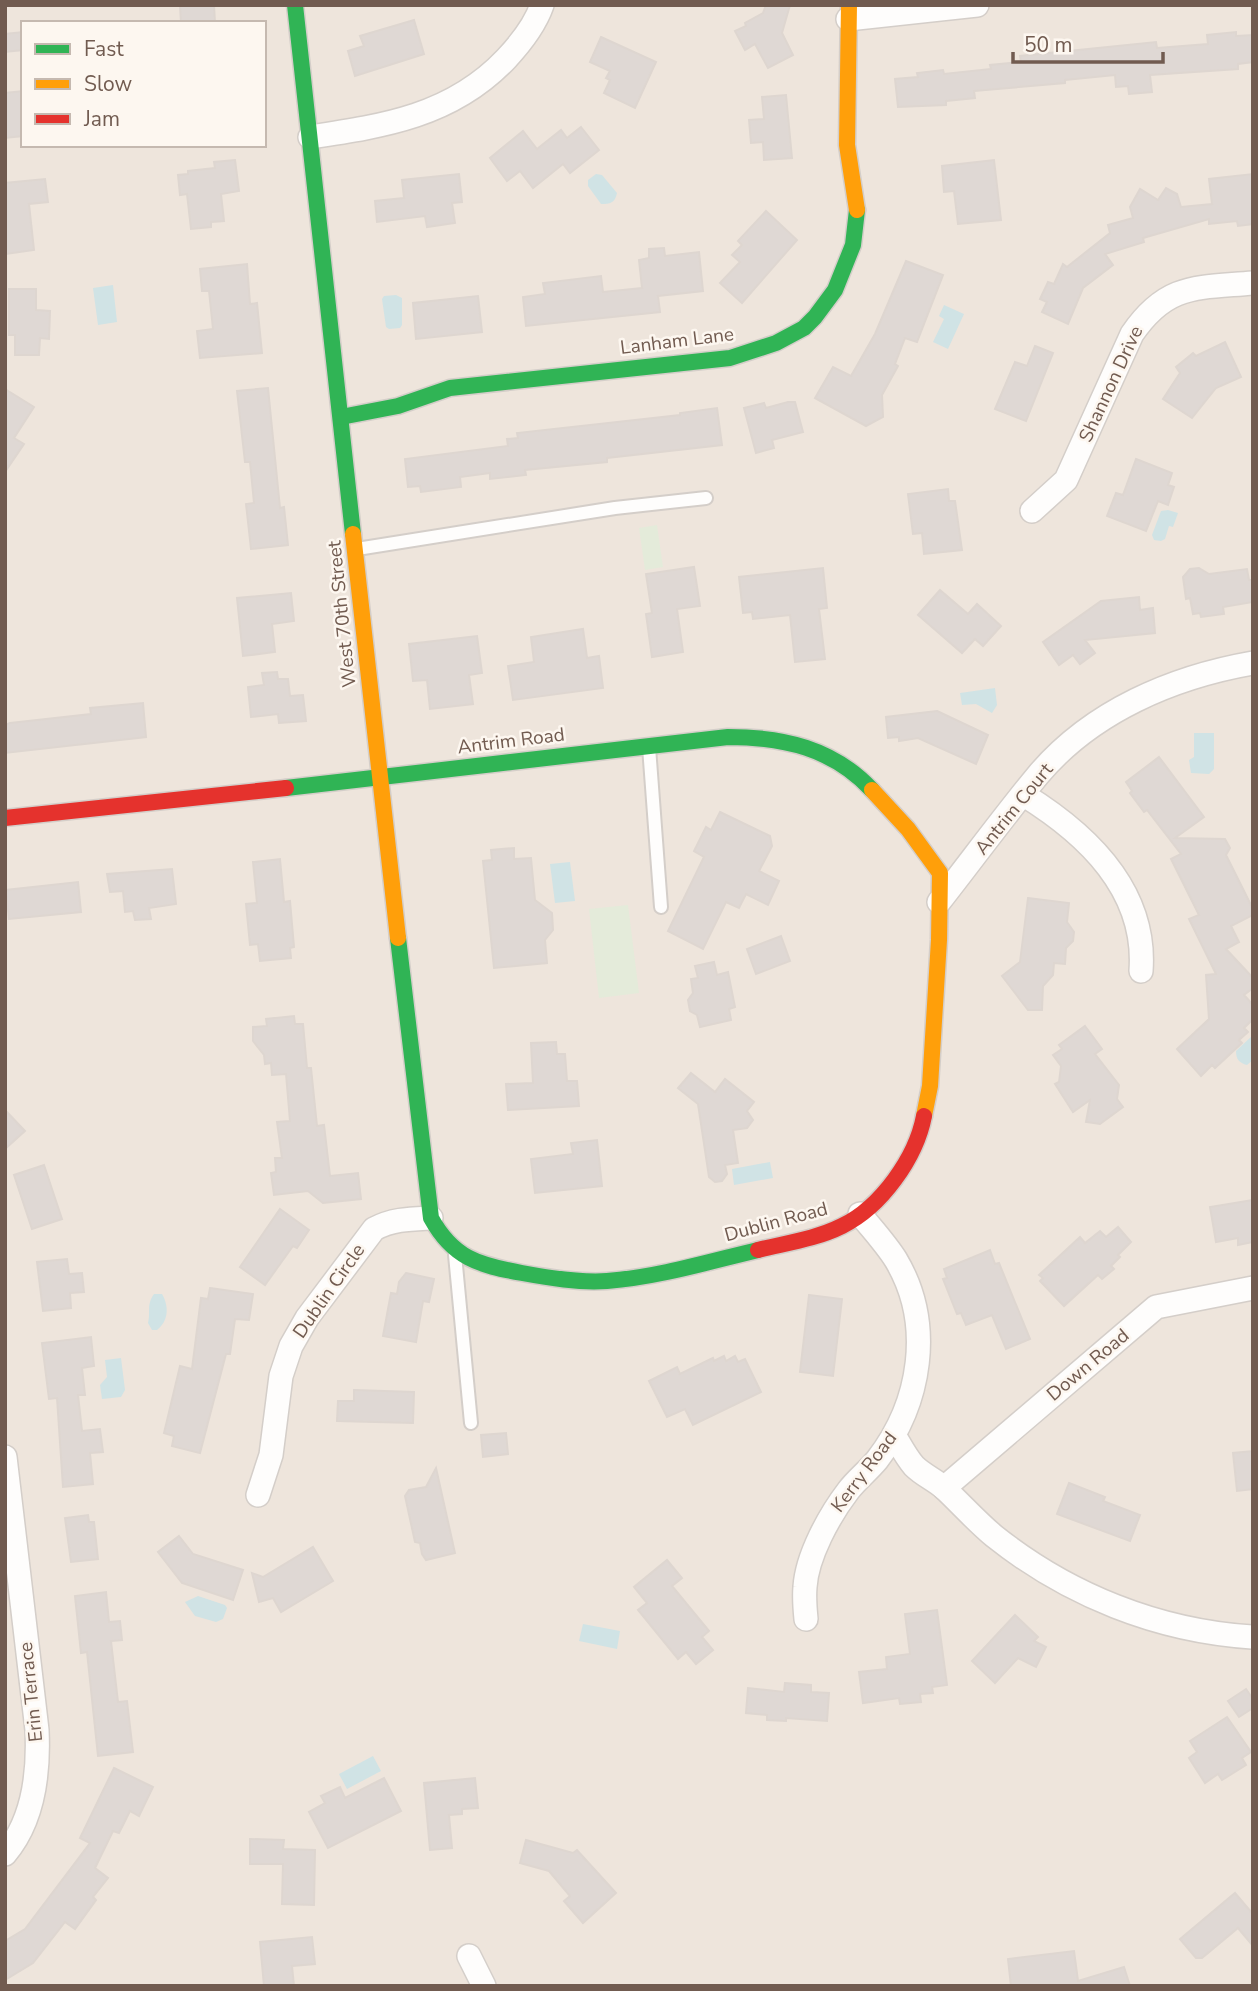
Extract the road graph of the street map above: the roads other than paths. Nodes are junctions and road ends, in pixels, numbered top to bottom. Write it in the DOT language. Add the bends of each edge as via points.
graph roads {
  1 [pos="295,5"];
  2 [pos="542,5"];
  3 [pos="977,5"];
  4 [pos="848,12"];
  5 [pos="310,137"];
  6 [pos="1253,283"];
  7 [pos="341,417"];
  8 [pos="706,498"];
  9 [pos="1032,511"];
  10 [pos="356,549"];
  11 [pos="1253,663"];
  12 [pos="649,746"];
  13 [pos="379,778"];
  14 [pos="1024,795"];
  15 [pos="5,818"];
  16 [pos="939,902"];
  17 [pos="661,907"];
  18 [pos="1141,971"];
  19 [pos="860,1214"];
  20 [pos="431,1218"];
  21 [pos="455,1251"];
  22 [pos="1253,1288"];
  23 [pos="471,1423"];
  24 [pos="894,1435"];
  25 [pos="5,1457"];
  26 [pos="944,1488"];
  27 [pos="258,1494"];
  28 [pos="14,1613"];
  29 [pos="806,1619"];
  30 [pos="1252,1637"];
  31 [pos="11,1847"];
  32 [pos="469,1956"];
  33 [pos="484,1986"];
  1 -- 5 [label="street, West 70th Street"];
  2 -- 5 [label="street" via="516,48 488,78 454,100 371,128"];
  3 -- 4 [label="street"];
  4 -- 7 [label="street, Lanham Lane" via="845,108 856,229 849,260 835,289 818,315 792,336 730,358 450,388 398,406"];
  5 -- 7 [label="street, West 70th Street"];
  6 -- 9 [label="street, Shannon Drive" via="1177,292 1144,316 1066,480"];
  7 -- 10 [label="street, West 70th Street"];
  8 -- 10 [label="lane"];
  10 -- 13 [label="street, West 70th Street"];
  11 -- 14 [label="street, Antrim Court" via="1164,686 1118,709 1077,739 1039,774"];
  12 -- 13 [label="street, Antrim Road"];
  12 -- 16 [label="street, Antrim Road" via="763,737 797,743 830,756 859,776 926,851 940,873"];
  12 -- 17 [label="lane"];
  13 -- 15 [label="street, Antrim Road"];
  13 -- 20 [label="street, West 70th Street"];
  14 -- 16 [label="street, Antrim Court"];
  14 -- 18 [label="street" via="1056,816 1111,870 1139,925"];
  16 -- 19 [label="street, Dublin Road" via="930,1086 923,1121 895,1180"];
  19 -- 21 [label="street, Dublin Road" via="809,1238 651,1275 604,1281 548,1279 505,1270"];
  19 -- 24 [label="street, Kerry Road" via="896,1260 911,1293 919,1329 911,1399"];
  20 -- 21 [label="street"];
  20 -- 27 [label="street, Dublin Circle" via="400,1219 374,1229 307,1318 281,1376 271,1455"];
  21 -- 23 [label="lane"];
  22 -- 26 [label="street, Down Road" via="1156,1307"];
  24 -- 26 [label="street" via="914,1465"];
  24 -- 29 [label="street, Kerry Road" via="828,1518 805,1586"];
  25 -- 28 [label="street, Erin Terrace"];
  26 -- 30 [label="street" via="994,1535 1083,1593 1133,1614 1186,1628"];
  28 -- 31 [label="street, Erin Terrace" via="37,1730 38,1766 31,1801"];
  32 -- 33 [label="street"];
}
